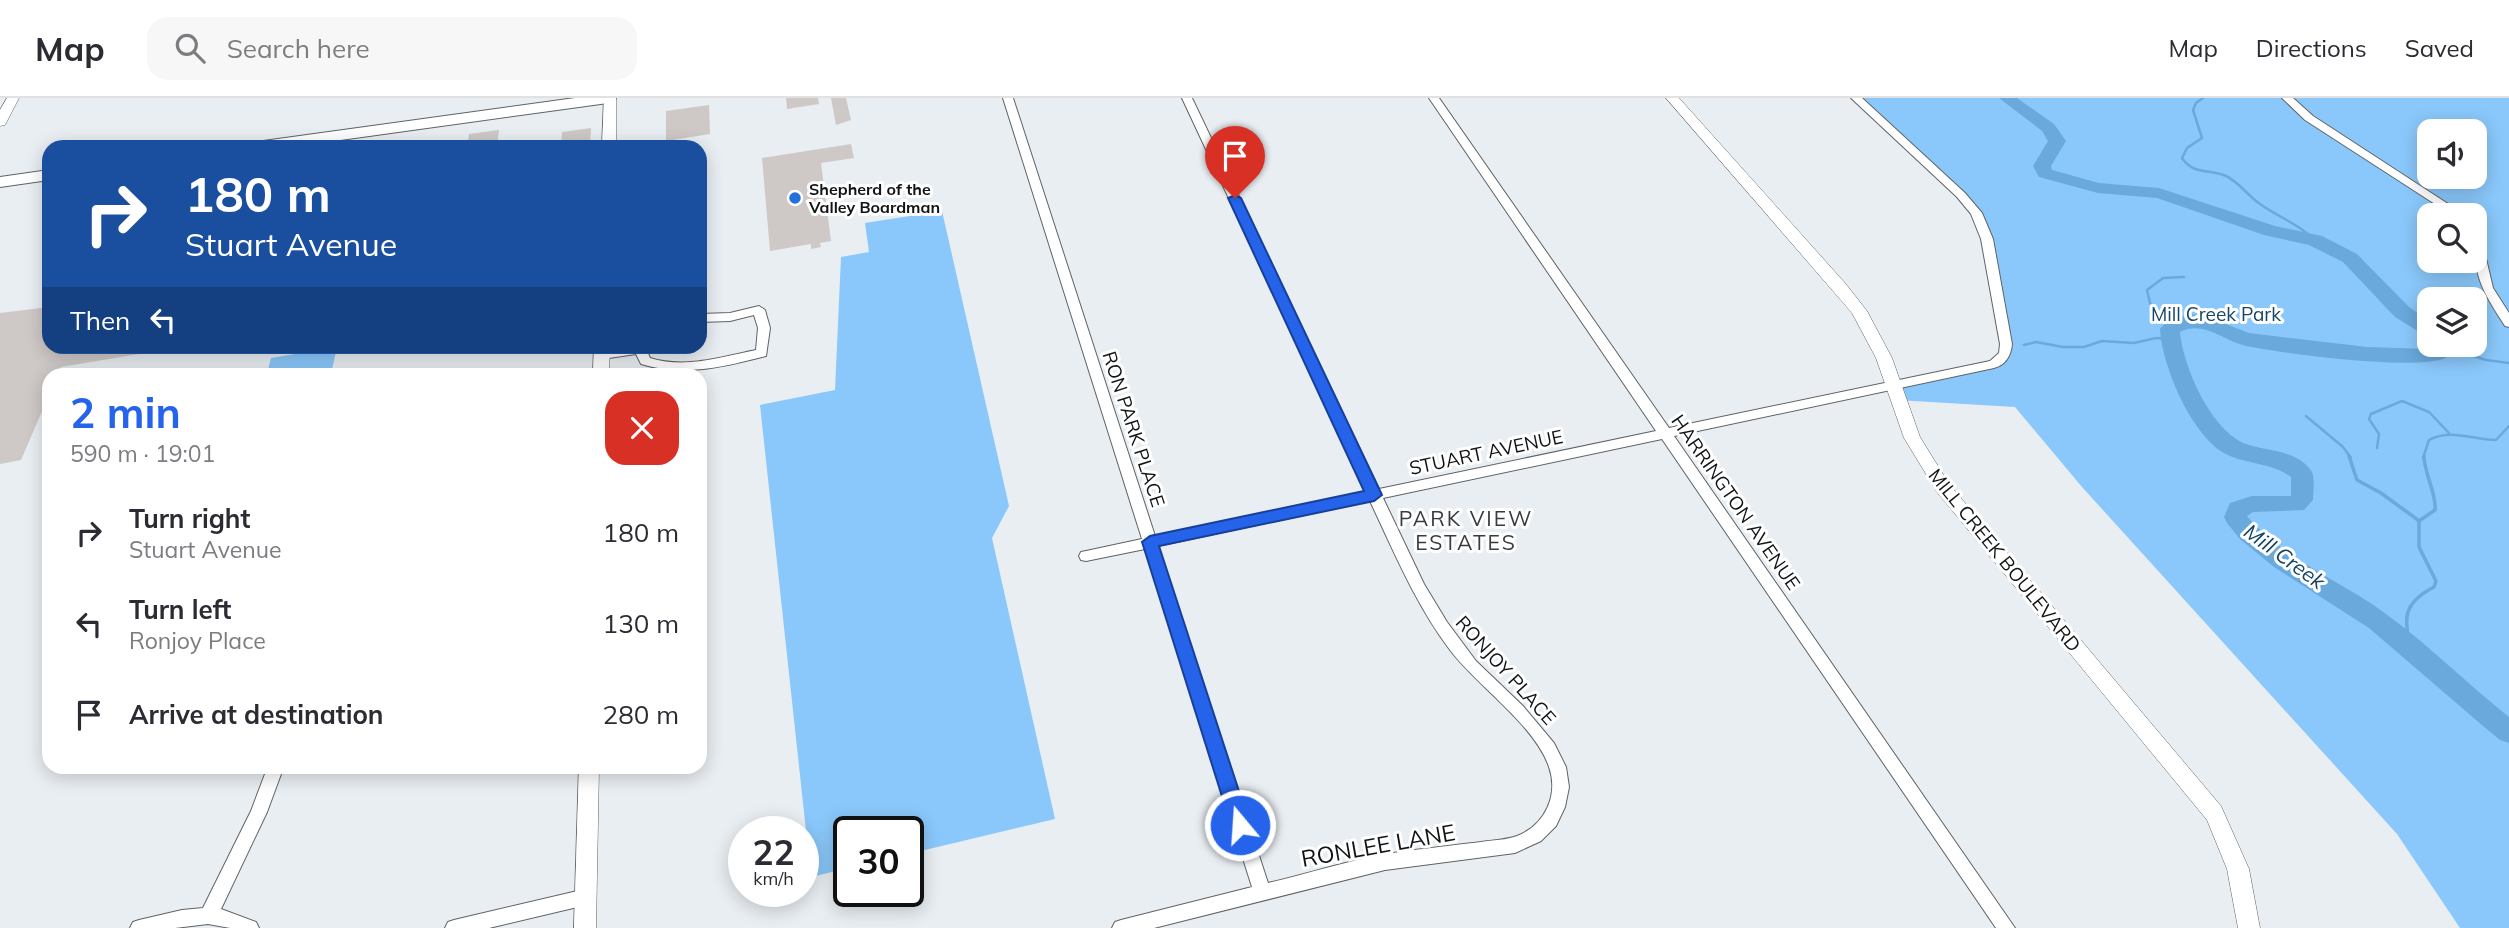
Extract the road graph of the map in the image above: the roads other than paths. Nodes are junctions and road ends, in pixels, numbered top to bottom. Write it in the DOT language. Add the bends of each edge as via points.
graph roads {
  1 [pos="13,98"];
  2 [pos="609,98"];
  3 [pos="1008,98"];
  4 [pos="1187,98"];
  5 [pos="1434,98"];
  6 [pos="1672,98"];
  7 [pos="1856,98"];
  8 [pos="2287,98"];
  9 [pos="0,122"];
  10 [pos="306,140"];
  11 [pos="609,140"];
  12 [pos="42,177"];
  13 [pos="0,182"];
  14 [pos="2440,203"];
  15 [pos="2483,273"];
  16 [pos="707,318"];
  17 [pos="2509,323"];
  18 [pos="643,354"];
  19 [pos="1893,386"];
  20 [pos="1665,434"];
  21 [pos="1374,495"];
  22 [pos="1150,542"];
  23 [pos="1086,556"];
  24 [pos="273,774"];
  25 [pos="589,774"];
  26 [pos="1553,815"];
  27 [pos="1262,892"];
  28 [pos="586,898"];
  29 [pos="209,913"];
  30 [pos="139,928"];
  31 [pos="250,928"];
  32 [pos="454,928"];
  33 [pos="585,928"];
  34 [pos="1121,928"];
  35 [pos="2006,928"];
  36 [pos="2249,928"];
  1 -- 9 [label="street"];
  2 -- 10 [label="main road"];
  2 -- 11 [label="street"];
  3 -- 22 [label="street, RON PARK PLACE"];
  4 -- 21 [label="street, RONJOY PLACE"];
  5 -- 20 [label="street, HARRINGTON AVENUE"];
  6 -- 19 [label="street, MILL CREEK BOULEVARD" via="1846,294 1872,333"];
  7 -- 19 [label="street, STUART AVENUE" via="1976,213 1987,239 2006,344 2005,354 1994,364"];
  8 -- 14 [label="street" via="2308,118"];
  12 -- 13 [label="main road"];
  15 -- 17 [label="street" via="2487,288"];
  16 -- 18 [label="street" via="759,310 764,328 762,353 660,367 645,361"];
  19 -- 20 [label="street, STUART AVENUE"];
  19 -- 36 [label="street, MILL CREEK BOULEVARD" via="1912,438 1943,488 2214,813 2240,870"];
  20 -- 21 [label="street, STUART AVENUE"];
  20 -- 35 [label="street, HARRINGTON AVENUE"];
  21 -- 22 [label="street, STUART AVENUE"];
  21 -- 26 [label="street, RONJOY PLACE" via="1440,625 1549,747 1561,777 1561,795"];
  22 -- 23 [label="street, STUART AVENUE"];
  22 -- 27 [label="street, RON PARK PLACE"];
  24 -- 29 [label="street"];
  25 -- 28 [label="street"];
  26 -- 27 [label="street, RONLEE LANE" via="1540,831 1515,845 1385,862"];
  27 -- 34 [label="street, RONLEE LANE"];
  28 -- 32 [label="street"];
  28 -- 33 [label="street"];
  29 -- 30 [label="street"];
  29 -- 31 [label="street"];
}
